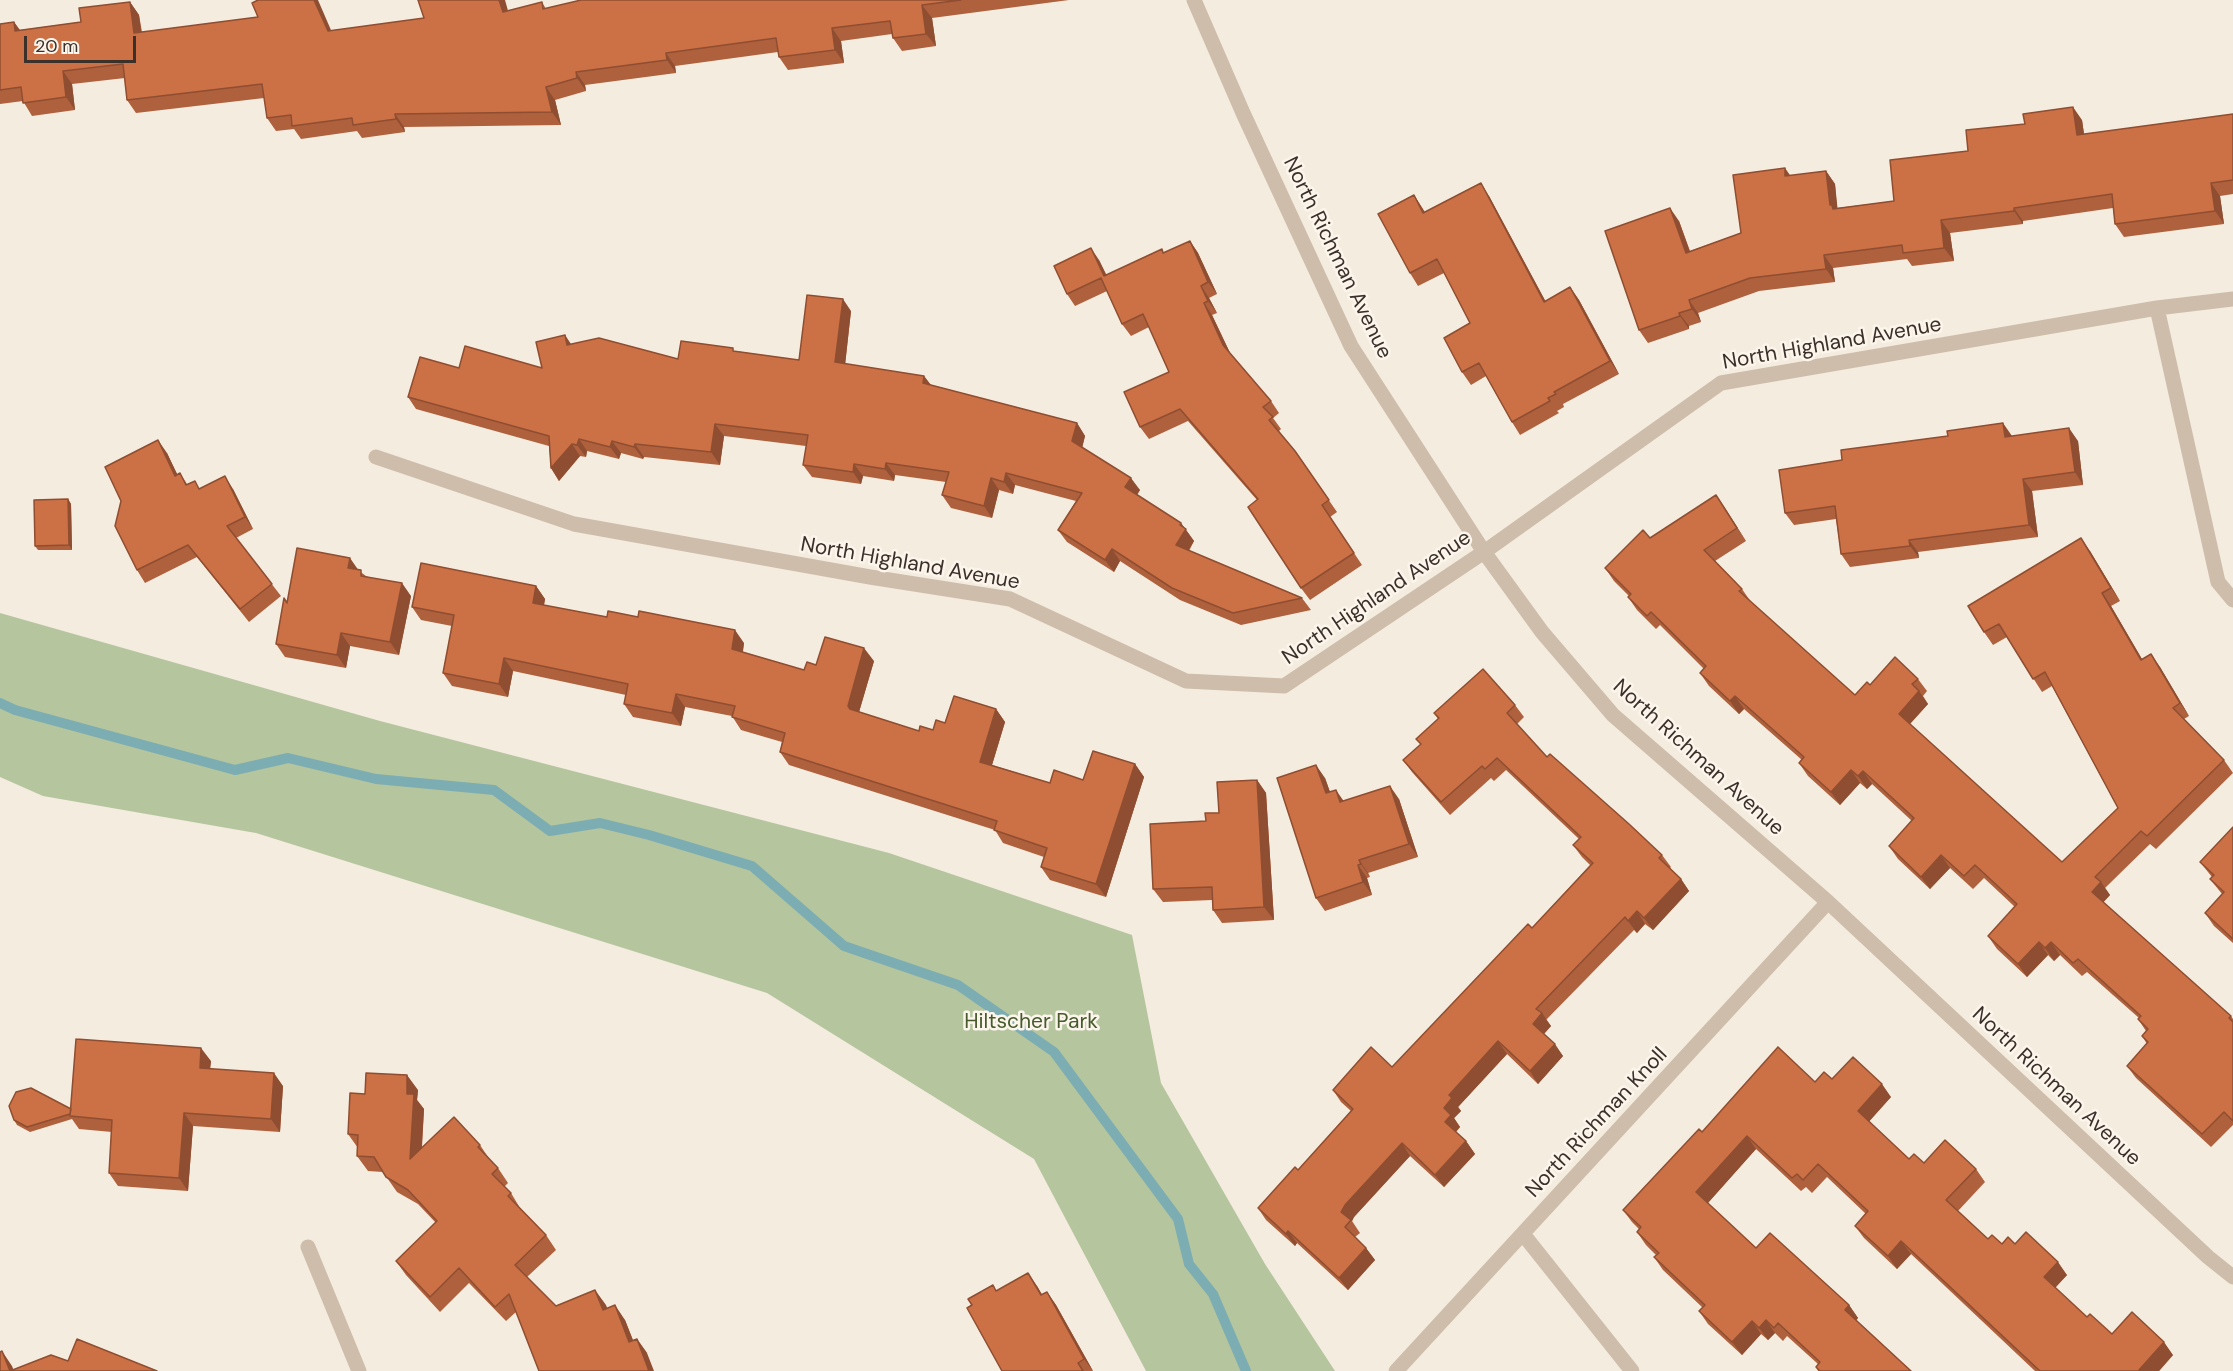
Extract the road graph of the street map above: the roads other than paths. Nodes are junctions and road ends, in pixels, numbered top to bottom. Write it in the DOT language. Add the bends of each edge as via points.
graph roads {
  1 [pos="1194,0"];
  2 [pos="2233,299"];
  3 [pos="2157,308"];
  4 [pos="376,457"];
  5 [pos="1484,552"];
  6 [pos="2233,600"];
  7 [pos="1828,902"];
  8 [pos="1523,1234"];
  9 [pos="309,1247"];
  10 [pos="2233,1277"];
  11 [pos="359,1371"];
  12 [pos="1396,1371"];
  13 [pos="1632,1371"];
  1 -- 5 [label="street, North Richman Avenue" via="1351,346"];
  2 -- 3 [label="street, North Highland Avenue"];
  3 -- 5 [label="street, North Highland Avenue" via="1721,383"];
  3 -- 6 [label="street" via="2218,582"];
  4 -- 5 [label="street, North Highland Avenue" via="574,524 1010,599 1186,681 1284,686"];
  5 -- 7 [label="street, North Richman Avenue" via="1542,632 1613,715"];
  7 -- 8 [label="street, North Richman Knoll"];
  7 -- 10 [label="street, North Richman Avenue"];
  8 -- 12 [label="street, North Richman Knoll"];
  8 -- 13 [label="street"];
  9 -- 11 [label="street"];
}
